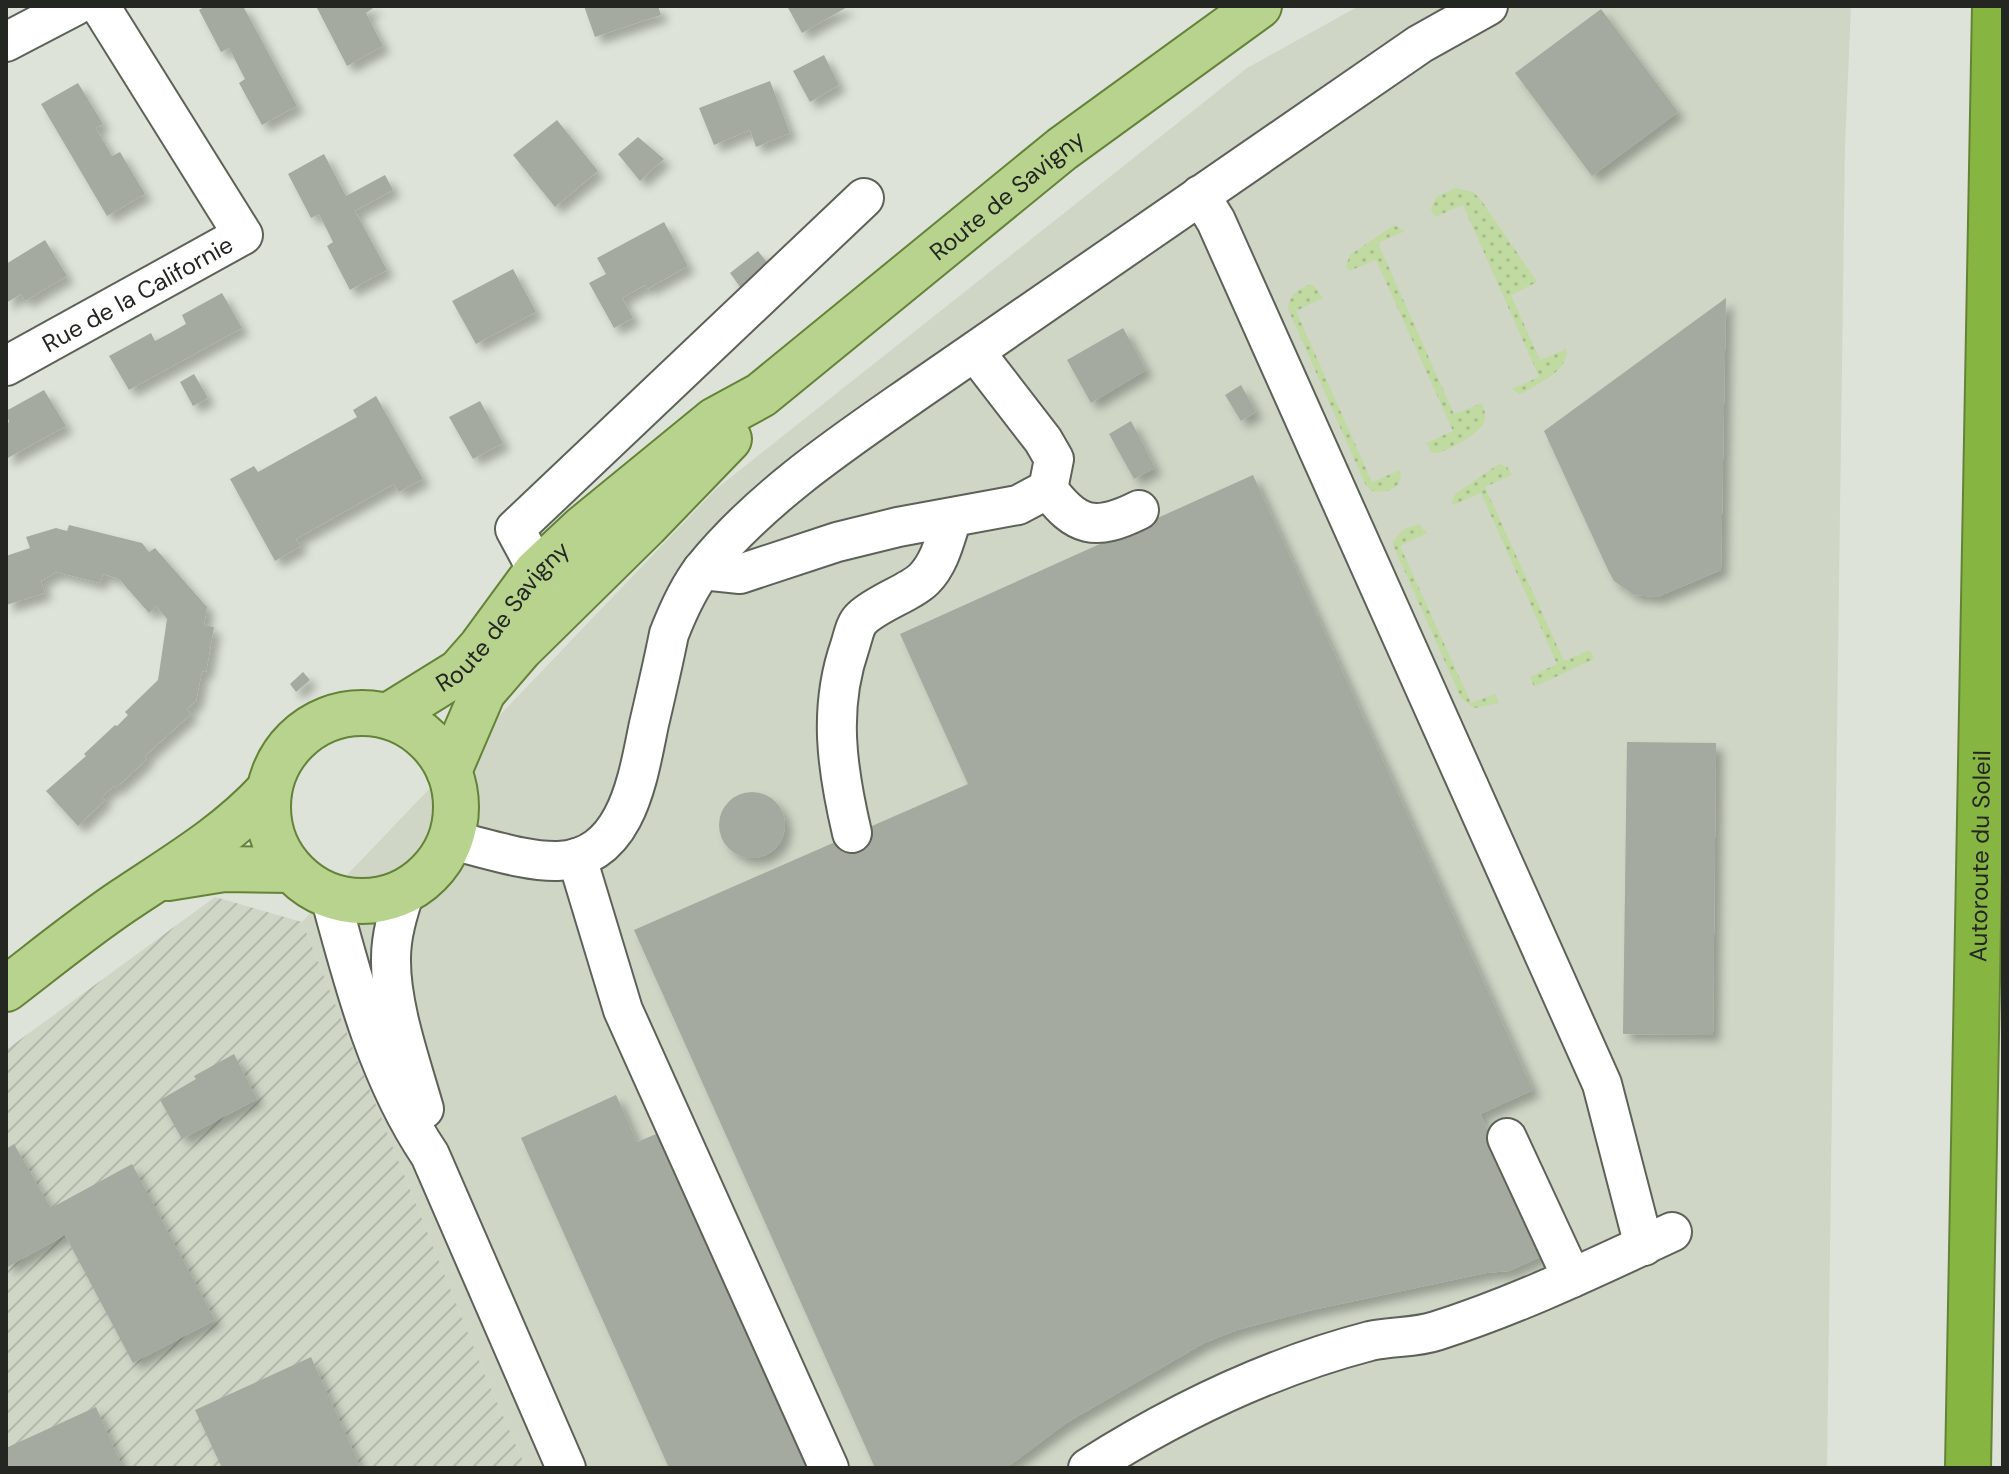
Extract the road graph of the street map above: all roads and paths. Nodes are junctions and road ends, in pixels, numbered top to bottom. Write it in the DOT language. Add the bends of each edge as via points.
graph roads {
  1 [pos="75,6"];
  2 [pos="100,6"];
  3 [pos="1259,6"];
  4 [pos="1488,6"];
  5 [pos="1995,6"];
  6 [pos="6,42"];
  7 [pos="1200,195"];
  8 [pos="864,198"];
  9 [pos="975,352"];
  10 [pos="6,366"];
  11 [pos="761,395"];
  12 [pos="1048,489"];
  13 [pos="1139,510"];
  14 [pos="952,518"];
  15 [pos="532,563"];
  16 [pos="702,570"];
  17 [pos="559,609"];
  18 [pos="388,716"];
  19 [pos="449,771"];
  20 [pos="269,790"];
  21 [pos="852,833"];
  22 [pos="450,840"];
  23 [pos="577,858"];
  24 [pos="291,870"];
  25 [pos="158,880"];
  26 [pos="405,891"];
  27 [pos="330,896"];
  28 [pos="6,989"];
  29 [pos="1507,1138"];
  30 [pos="430,1155"];
  31 [pos="1572,1278"];
  32 [pos="566,1468"];
  33 [pos="829,1468"];
  34 [pos="1088,1468"];
  35 [pos="1968,1468"];
  1 -- 6 [label="street"];
  2 -- 10 [label="street, Rue de la Californie" via="243,235"];
  3 -- 11 [label="main road, Route de Savigny" via="1062,149"];
  4 -- 7 [label="street" via="1420,44"];
  5 -- 35 [label="highway, Autoroute du Soleil"];
  7 -- 9 [label="street"];
  7 -- 31 [label="street" via="1222,233 1602,1084 1658,1239"];
  8 -- 15 [label="street" via="515,529"];
  9 -- 12 [label="street" via="1054,459"];
  9 -- 16 [label="street" via="805,472"];
  11 -- 15 [label="main road, Route de Savigny" via="715,420"];
  11 -- 17 [label="main road, Route de Savigny" via="729,439"];
  12 -- 13 [label="street" via="1066,514 1089,523 1105,523"];
  12 -- 14 [label="street" via="1018,505"];
  14 -- 16 [label="street" via="837,542 740,574"];
  14 -- 21 [label="street" via="941,555 923,580 859,620 844,662 835,704 841,786"];
  15 -- 17 [label="street"];
  15 -- 18 [label="main road, Route de Savigny" via="481,647 459,672"];
  16 -- 23 [label="street" via="669,634 626,813 606,840"];
  17 -- 19 [label="main road, Route de Savigny" via="483,692"];
  18 -- 19 [label="main road" via="425,736"];
  18 -- 20 [label="main road" via="360,712 331,717 306,730 285,751"];
  19 -- 22 [label="main road" via="456,817"];
  20 -- 24 [label="main road" via="269,828"];
  20 -- 25 [label="main road" via="237,822"];
  22 -- 23 [label="street" via="541,860"];
  22 -- 26 [label="main road" via="440,861"];
  23 -- 33 [label="street" via="623,1010"];
  24 -- 25 [label="main road" via="224,869"];
  24 -- 27 [label="main road"];
  25 -- 28 [label="main road"];
  26 -- 27 [label="main road" via="368,901"];
  26 -- 30 [label="street" via="391,959 396,1001 426,1114"];
  27 -- 30 [label="street" via="376,1045 407,1120"];
  29 -- 31 [label="street"];
  30 -- 32 [label="street"];
  31 -- 34 [label="street" via="1432,1333 1373,1340 1312,1359 1179,1414"];
}
